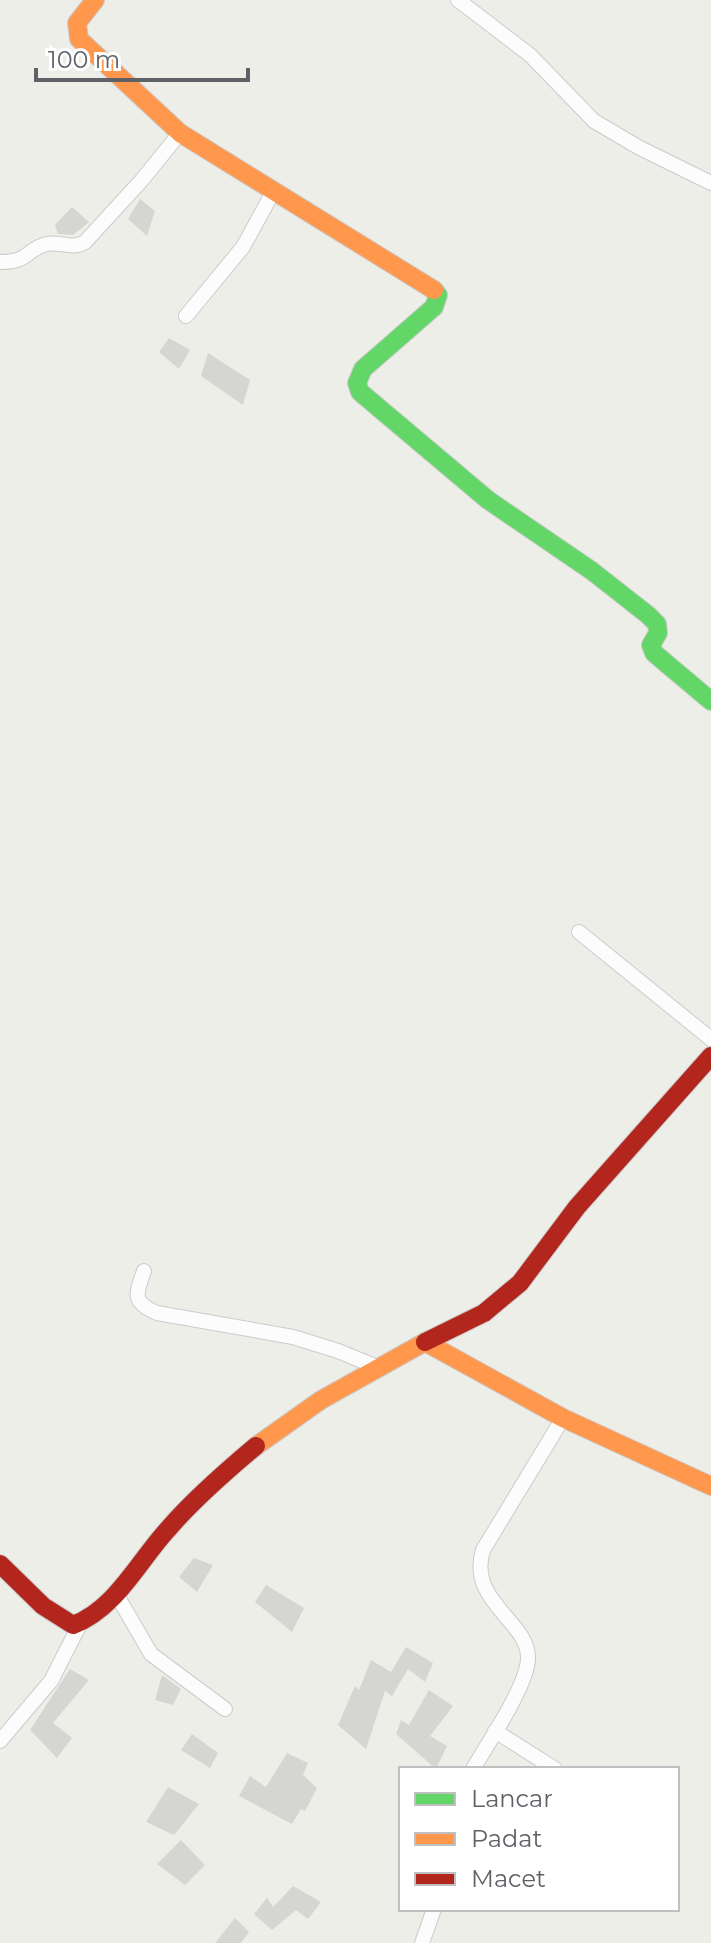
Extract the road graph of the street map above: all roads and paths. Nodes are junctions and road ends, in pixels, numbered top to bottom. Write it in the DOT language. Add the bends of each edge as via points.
graph roads {
  1 [pos="95,0"];
  2 [pos="458,0"];
  3 [pos="180,133"];
  4 [pos="711,183"];
  5 [pos="273,192"];
  6 [pos="0,262"];
  7 [pos="186,316"];
  8 [pos="711,701"];
  9 [pos="579,932"];
  10 [pos="711,1039"];
  11 [pos="711,1056"];
  12 [pos="144,1271"];
  13 [pos="425,1342"];
  14 [pos="377,1367"];
  15 [pos="563,1418"];
  16 [pos="711,1486"];
  17 [pos="0,1564"];
  18 [pos="115,1592"];
  19 [pos="80,1624"];
  20 [pos="225,1709"];
  21 [pos="495,1731"];
  22 [pos="0,1741"];
  23 [pos="474,1767"];
  24 [pos="552,1767"];
  25 [pos="433,1911"];
  26 [pos="422,1943"];
  1 -- 3 [label="street" via="77,23 79,39"];
  2 -- 4 [label="street" via="530,55 594,121"];
  3 -- 5 [label="street"];
  3 -- 6 [label="street" via="85,242 49,243 21,260"];
  5 -- 7 [label="street" via="243,247"];
  5 -- 8 [label="street" via="438,295 434,307 363,369 357,388 363,396 488,500 648,615 657,624 654,653"];
  9 -- 10 [label="street"];
  11 -- 13 [label="street" via="577,1207 520,1283 484,1313"];
  12 -- 14 [label="street" via="138,1300 157,1313 293,1337"];
  13 -- 14 [label="street"];
  13 -- 15 [label="street"];
  14 -- 18 [label="street" via="254,1447 185,1510"];
  15 -- 16 [label="street"];
  15 -- 21 [label="street" via="480,1561 490,1596 528,1654 525,1676"];
  17 -- 19 [label="street" via="56,1616"];
  18 -- 19 [label="street"];
  18 -- 20 [label="street" via="151,1654"];
  19 -- 22 [label="street" via="51,1681"];
  21 -- 23 [label="street"];
  21 -- 24 [label="street"];
  25 -- 26 [label="street"];
}
